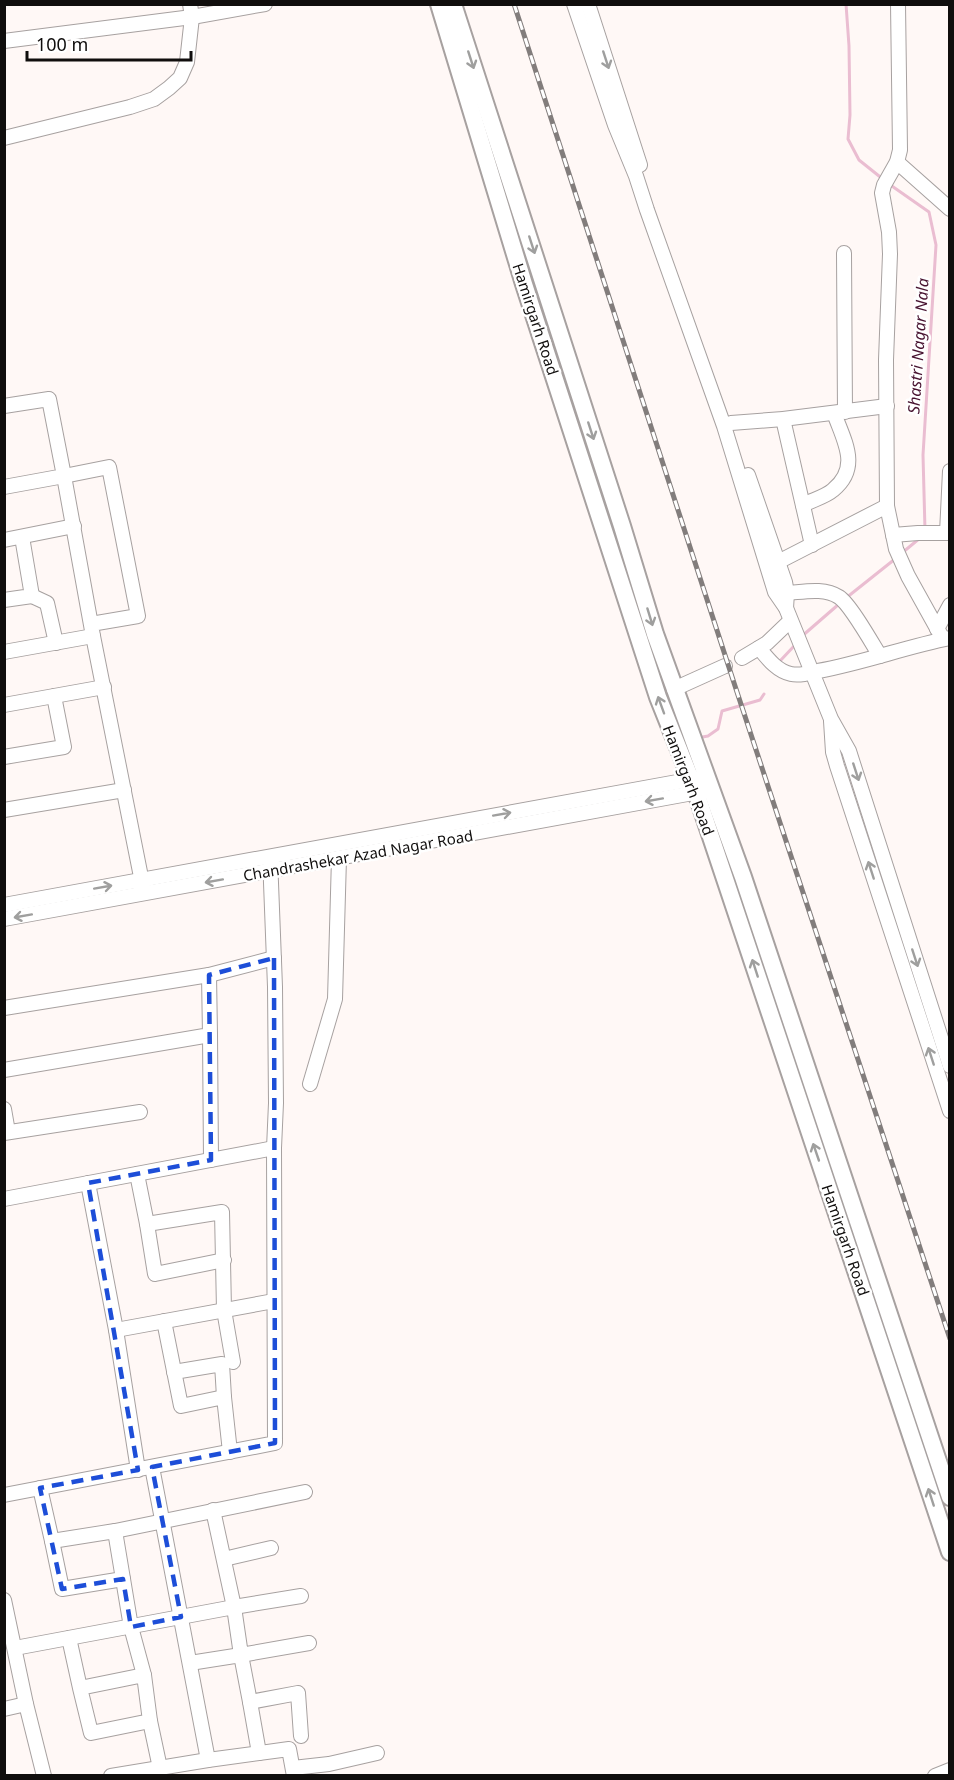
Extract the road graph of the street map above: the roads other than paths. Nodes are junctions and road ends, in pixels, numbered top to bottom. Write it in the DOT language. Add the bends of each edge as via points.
graph roads {
  1 [pos="265,4"];
  2 [pos="439,4"];
  3 [pos="453,4"];
  4 [pos="574,4"];
  5 [pos="588,4"];
  6 [pos="898,4"];
  7 [pos="191,11"];
  8 [pos="4,41"];
  9 [pos="4,138"];
  10 [pos="895,167"];
  11 [pos="950,209"];
  12 [pos="844,253"];
  13 [pos="4,406"];
  14 [pos="887,406"];
  15 [pos="840,412"];
  16 [pos="783,419"];
  17 [pos="730,423"];
  18 [pos="950,471"];
  19 [pos="64,476"];
  20 [pos="4,487"];
  21 [pos="803,505"];
  22 [pos="887,506"];
  23 [pos="74,526"];
  24 [pos="945,533"];
  25 [pos="22,537"];
  26 [pos="4,540"];
  27 [pos="895,542"];
  28 [pos="812,545"];
  29 [pos="778,562"];
  30 [pos="32,596"];
  31 [pos="4,600"];
  32 [pos="786,600"];
  33 [pos="950,605"];
  34 [pos="793,627"];
  35 [pos="92,630"];
  36 [pos="943,635"];
  37 [pos="56,643"];
  38 [pos="759,648"];
  39 [pos="4,652"];
  40 [pos="880,656"];
  41 [pos="742,658"];
  42 [pos="725,666"];
  43 [pos="810,666"];
  44 [pos="104,687"];
  45 [pos="674,689"];
  46 [pos="54,696"];
  47 [pos="4,705"];
  48 [pos="831,719"];
  49 [pos="4,757"];
  50 [pos="701,785"];
  51 [pos="124,789"];
  52 [pos="4,810"];
  53 [pos="339,858"];
  54 [pos="270,864"];
  55 [pos="143,887"];
  56 [pos="4,904"];
  57 [pos="4,919"];
  58 [pos="274,958"];
  59 [pos="208,975"];
  60 [pos="4,1008"];
  61 [pos="210,1035"];
  62 [pos="950,1066"];
  63 [pos="4,1070"];
  64 [pos="310,1084"];
  65 [pos="4,1109"];
  66 [pos="950,1111"];
  67 [pos="140,1112"];
  68 [pos="6,1133"];
  69 [pos="274,1148"];
  70 [pos="211,1160"];
  71 [pos="136,1174"];
  72 [pos="88,1183"];
  73 [pos="4,1199"];
  74 [pos="147,1224"];
  75 [pos="224,1260"];
  76 [pos="274,1301"];
  77 [pos="224,1310"];
  78 [pos="164,1321"];
  79 [pos="116,1329"];
  80 [pos="233,1362"];
  81 [pos="174,1372"];
  82 [pos="224,1397"];
  83 [pos="230,1452"];
  84 [pos="152,1467"];
  85 [pos="138,1470"];
  86 [pos="40,1488"];
  87 [pos="305,1492"];
  88 [pos="4,1495"];
  89 [pos="950,1497"];
  90 [pos="213,1510"];
  91 [pos="164,1520"];
  92 [pos="115,1531"];
  93 [pos="52,1541"];
  94 [pos="271,1548"];
  95 [pos="950,1552"];
  96 [pos="224,1559"];
  97 [pos="123,1579"];
  98 [pos="301,1596"];
  99 [pos="4,1600"];
  100 [pos="234,1607"];
  101 [pos="181,1617"];
  102 [pos="131,1627"];
  103 [pos="69,1638"];
  104 [pos="309,1643"];
  105 [pos="15,1648"];
  106 [pos="241,1655"];
  107 [pos="190,1662"];
  108 [pos="144,1675"];
  109 [pos="80,1688"];
  110 [pos="249,1702"];
  111 [pos="26,1704"];
  112 [pos="4,1709"];
  113 [pos="150,1721"];
  114 [pos="301,1736"];
  115 [pos="259,1753"];
  116 [pos="377,1753"];
  117 [pos="208,1760"];
  118 [pos="160,1768"];
  119 [pos="330,1770"];
  120 [pos="950,1770"];
  121 [pos="293,1772"];
  122 [pos="44,1776"];
  123 [pos="111,1776"];
  124 [pos="935,1776"];
  1 -- 7 [label="street"];
  50 -- 2 [label="main road, Hamirgarh Road, one-way" via="654,686 524,284"];
  3 -- 45 [label="main road, Hamirgarh Road, one-way"];
  4 -- 32 [label="street" via="721,418 775,592"];
  5 -- 17 [label="street, one-way"];
  6 -- 10 [label="street" via="900,150"];
  7 -- 8 [label="street"];
  7 -- 9 [label="street" via="187,62 180,78 154,99"];
  10 -- 11 [label="street"];
  10 -- 14 [label="street" via="882,193 890,254"];
  12 -- 15 [label="street"];
  13 -- 19 [label="street" via="49,399"];
  14 -- 15 [label="street"];
  14 -- 22 [label="street"];
  15 -- 16 [label="street"];
  15 -- 21 [label="street" via="850,465 831,492"];
  16 -- 17 [label="street"];
  16 -- 21 [label="street"];
  17 -- 29 [label="street"];
  18 -- 24 [label="street"];
  19 -- 20 [label="street"];
  19 -- 23 [label="street"];
  19 -- 35 [label="street" via="109,467 138,616"];
  21 -- 28 [label="street"];
  22 -- 27 [label="street"];
  22 -- 28 [label="street"];
  23 -- 25 [label="street"];
  23 -- 35 [label="street"];
  24 -- 27 [label="street" via="918,533"];
  25 -- 26 [label="street"];
  25 -- 30 [label="street"];
  27 -- 36 [label="street" via="908,576"];
  28 -- 29 [label="street"];
  29 -- 32 [label="street"];
  30 -- 31 [label="street"];
  30 -- 37 [label="street" via="47,603"];
  32 -- 34 [label="street"];
  32 -- 40 [label="street" via="815,590 839,597"];
  33 -- 36 [label="street"];
  34 -- 38 [label="street"];
  34 -- 43 [label="street"];
  35 -- 37 [label="street"];
  35 -- 44 [label="street"];
  36 -- 40 [label="street"];
  37 -- 39 [label="street"];
  38 -- 41 [label="street"];
  38 -- 43 [label="street" via="781,670 791,674 801,675"];
  40 -- 43 [label="street" via="841,667"];
  42 -- 45 [label="street"];
  43 -- 48 [label="street"];
  44 -- 46 [label="street"];
  44 -- 51 [label="street"];
  45 -- 50 [label="main road, Hamirgarh Road"];
  46 -- 47 [label="street"];
  46 -- 49 [label="street" via="64,747"];
  48 -- 62 [label="street, one-way" via="849,751"];
  66 -- 48 [label="street, one-way" via="837,766"];
  50 -- 53 [label="street, Chandrashekar Azad Nagar Road, one-way"];
  54 -- 50 [label="street, Chandrashekar Azad Nagar Road, one-way"];
  50 -- 89 [label="main road, Hamirgarh Road" via="743,877"];
  95 -- 50 [label="main road, Hamirgarh Road, one-way"];
  51 -- 52 [label="street"];
  51 -- 55 [label="street"];
  53 -- 54 [label="street, Chandrashekar Azad Nagar Road"];
  53 -- 64 [label="street" via="335,999"];
  54 -- 55 [label="street, Chandrashekar Azad Nagar Road"];
  54 -- 58 [label="street"];
  56 -- 55 [label="street, Chandrashekar Azad Nagar Road, one-way"];
  55 -- 57 [label="street, Chandrashekar Azad Nagar Road, one-way"];
  58 -- 59 [label="street"];
  58 -- 69 [label="street"];
  59 -- 60 [label="street"];
  59 -- 61 [label="street"];
  61 -- 63 [label="street"];
  61 -- 70 [label="street"];
  65 -- 68 [label="street"];
  67 -- 68 [label="street"];
  69 -- 70 [label="street"];
  69 -- 76 [label="street"];
  70 -- 71 [label="street"];
  71 -- 72 [label="street"];
  71 -- 74 [label="street"];
  72 -- 73 [label="street"];
  72 -- 79 [label="street"];
  74 -- 75 [label="street" via="155,1274"];
  74 -- 75 [label="street" via="222,1212"];
  75 -- 77 [label="street"];
  76 -- 77 [label="street"];
  76 -- 83 [label="street" via="275,1443"];
  77 -- 78 [label="street"];
  77 -- 80 [label="street"];
  78 -- 79 [label="street"];
  78 -- 81 [label="street"];
  79 -- 85 [label="street"];
  81 -- 82 [label="street" via="181,1406"];
  81 -- 82 [label="street" via="222,1364"];
  82 -- 83 [label="street"];
  83 -- 84 [label="street"];
  84 -- 85 [label="street"];
  84 -- 91 [label="street"];
  85 -- 86 [label="street"];
  86 -- 88 [label="street"];
  86 -- 93 [label="street"];
  87 -- 90 [label="street"];
  90 -- 91 [label="street"];
  90 -- 96 [label="street"];
  91 -- 92 [label="street"];
  91 -- 101 [label="street"];
  92 -- 93 [label="street"];
  92 -- 97 [label="street"];
  93 -- 97 [label="street" via="62,1589"];
  94 -- 96 [label="street"];
  96 -- 100 [label="street"];
  97 -- 102 [label="street"];
  98 -- 100 [label="street"];
  99 -- 105 [label="street"];
  100 -- 101 [label="street"];
  100 -- 106 [label="street"];
  101 -- 102 [label="street"];
  101 -- 107 [label="street"];
  102 -- 103 [label="street"];
  102 -- 108 [label="street"];
  103 -- 105 [label="street"];
  103 -- 109 [label="street"];
  104 -- 106 [label="street"];
  105 -- 111 [label="street"];
  106 -- 107 [label="street"];
  106 -- 110 [label="street"];
  107 -- 117 [label="street"];
  108 -- 109 [label="street"];
  108 -- 113 [label="street"];
  109 -- 113 [label="street" via="91,1733"];
  110 -- 114 [label="street" via="298,1694"];
  110 -- 115 [label="street"];
  111 -- 112 [label="street"];
  111 -- 122 [label="street"];
  113 -- 118 [label="street"];
  115 -- 117 [label="street"];
  115 -- 121 [label="street" via="289,1749"];
  116 -- 119 [label="street"];
  117 -- 118 [label="street"];
  118 -- 123 [label="street"];
  119 -- 121 [label="street"];
  120 -- 124 [label="street"];
}
